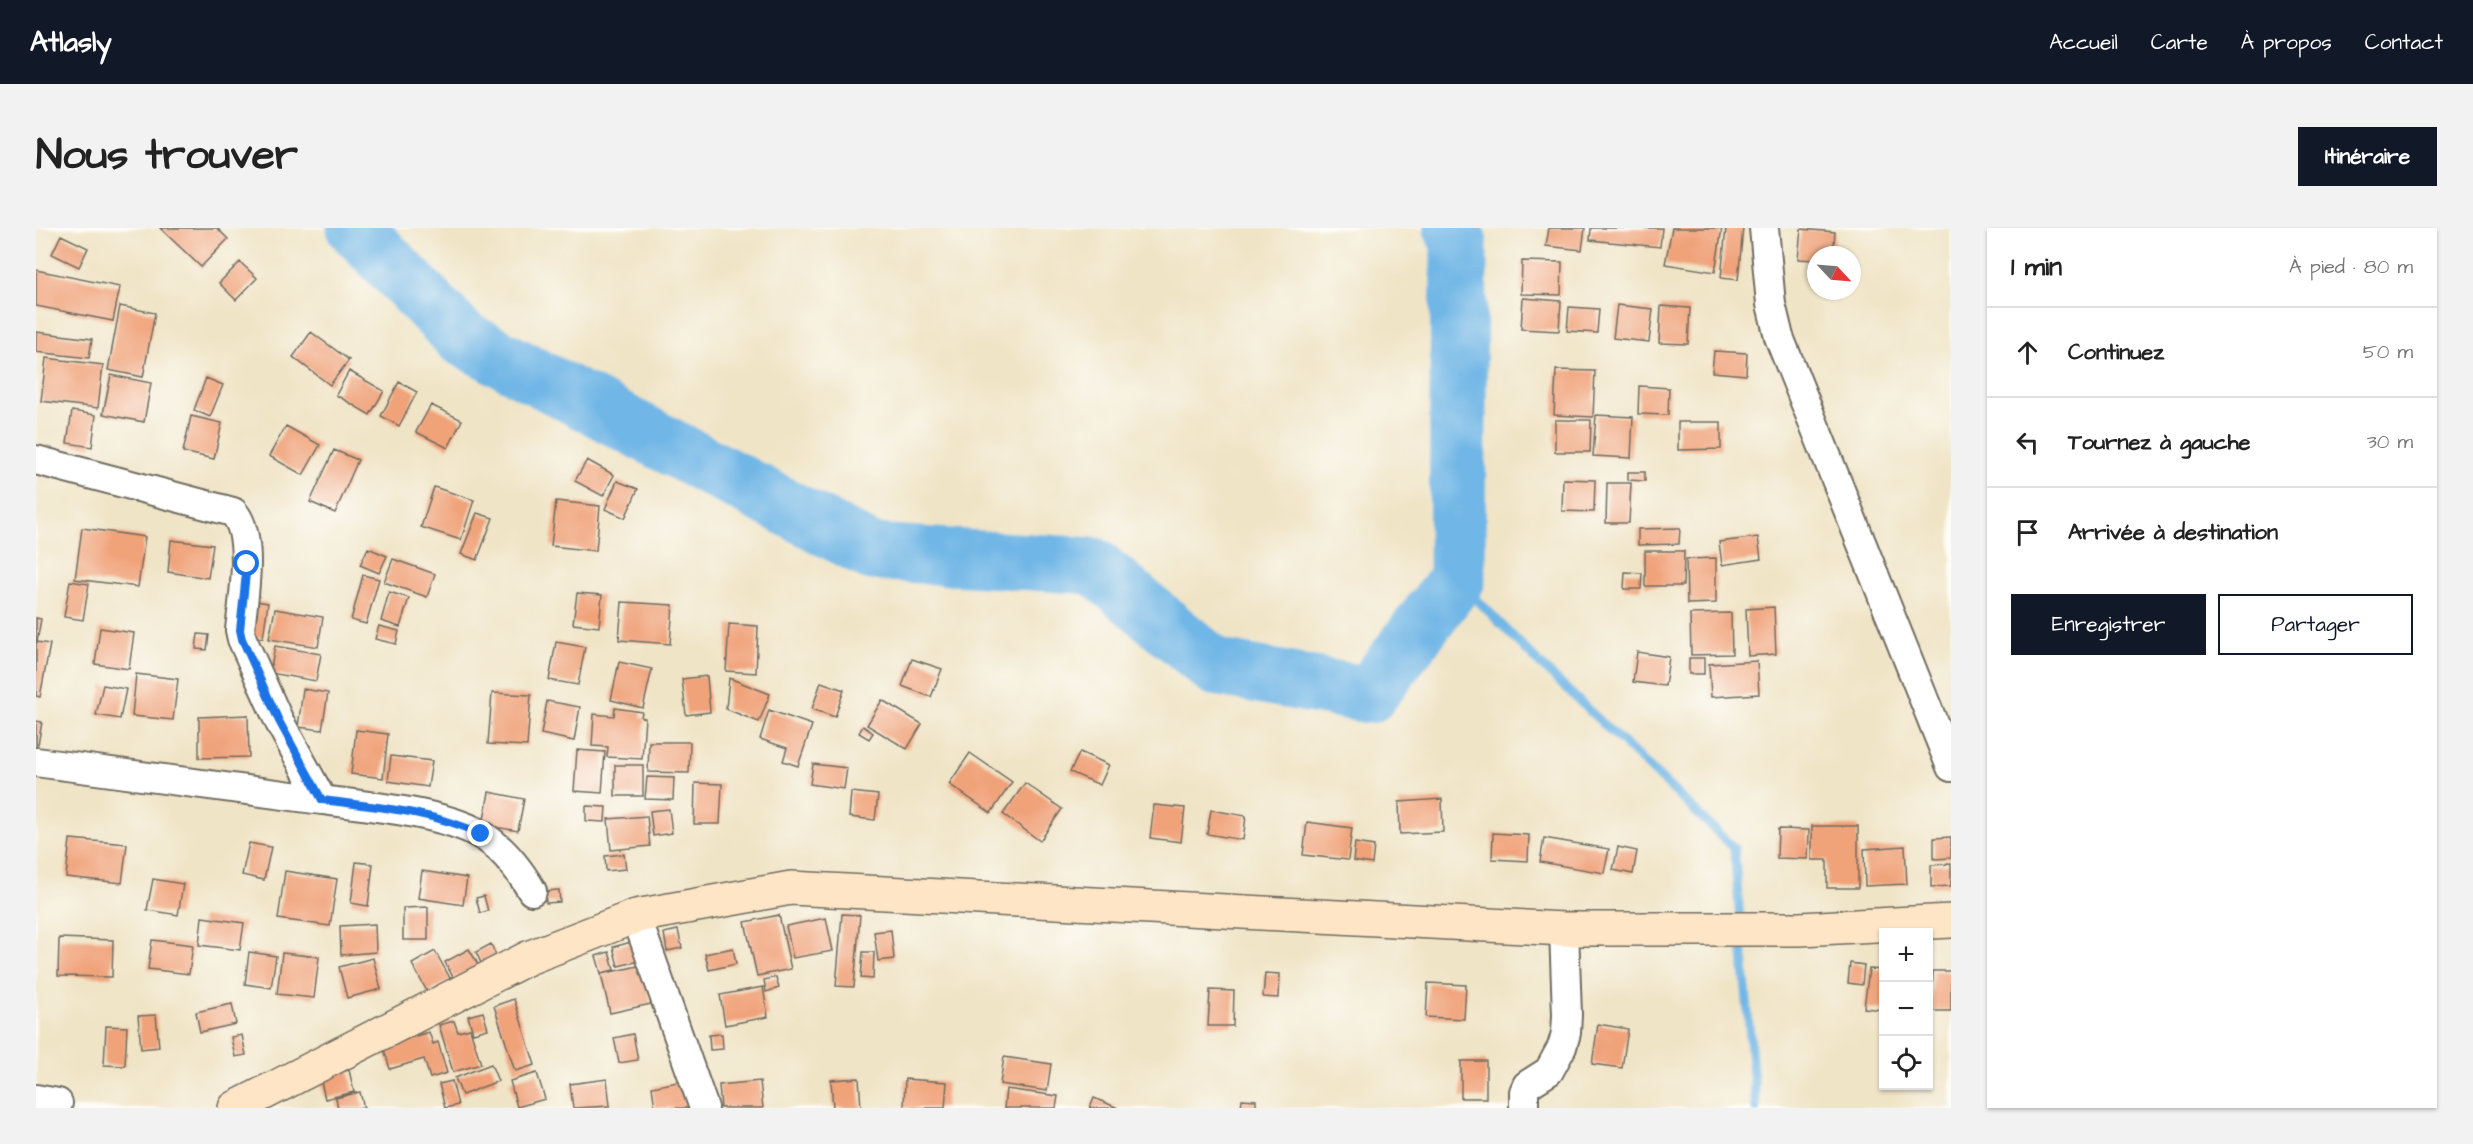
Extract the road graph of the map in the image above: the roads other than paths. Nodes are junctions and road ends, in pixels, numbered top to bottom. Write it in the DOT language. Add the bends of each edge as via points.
graph roads {
  1 [pos="1764,228"];
  2 [pos="36,460"];
  3 [pos="36,762"];
  4 [pos="1951,767"];
  5 [pos="322,800"];
  6 [pos="532,891"];
  7 [pos="636,916"];
  8 [pos="1951,921"];
  9 [pos="1564,929"];
  10 [pos="235,1108"];
  11 [pos="705,1108"];
  12 [pos="1524,1108"];
  1 -- 4 [label="street" via="1771,304 1779,337"];
  2 -- 5 [label="street" via="226,508 237,515 247,564 242,639 279,721"];
  3 -- 5 [label="street"];
  5 -- 6 [label="street" via="458,823 481,834 518,867"];
  7 -- 9 [label="main road" via="791,888"];
  7 -- 10 [label="main road" via="528,958"];
  7 -- 11 [label="street"];
  8 -- 9 [label="main road" via="1800,929"];
  9 -- 12 [label="street" via="1566,1032 1549,1071 1527,1085"];
}
